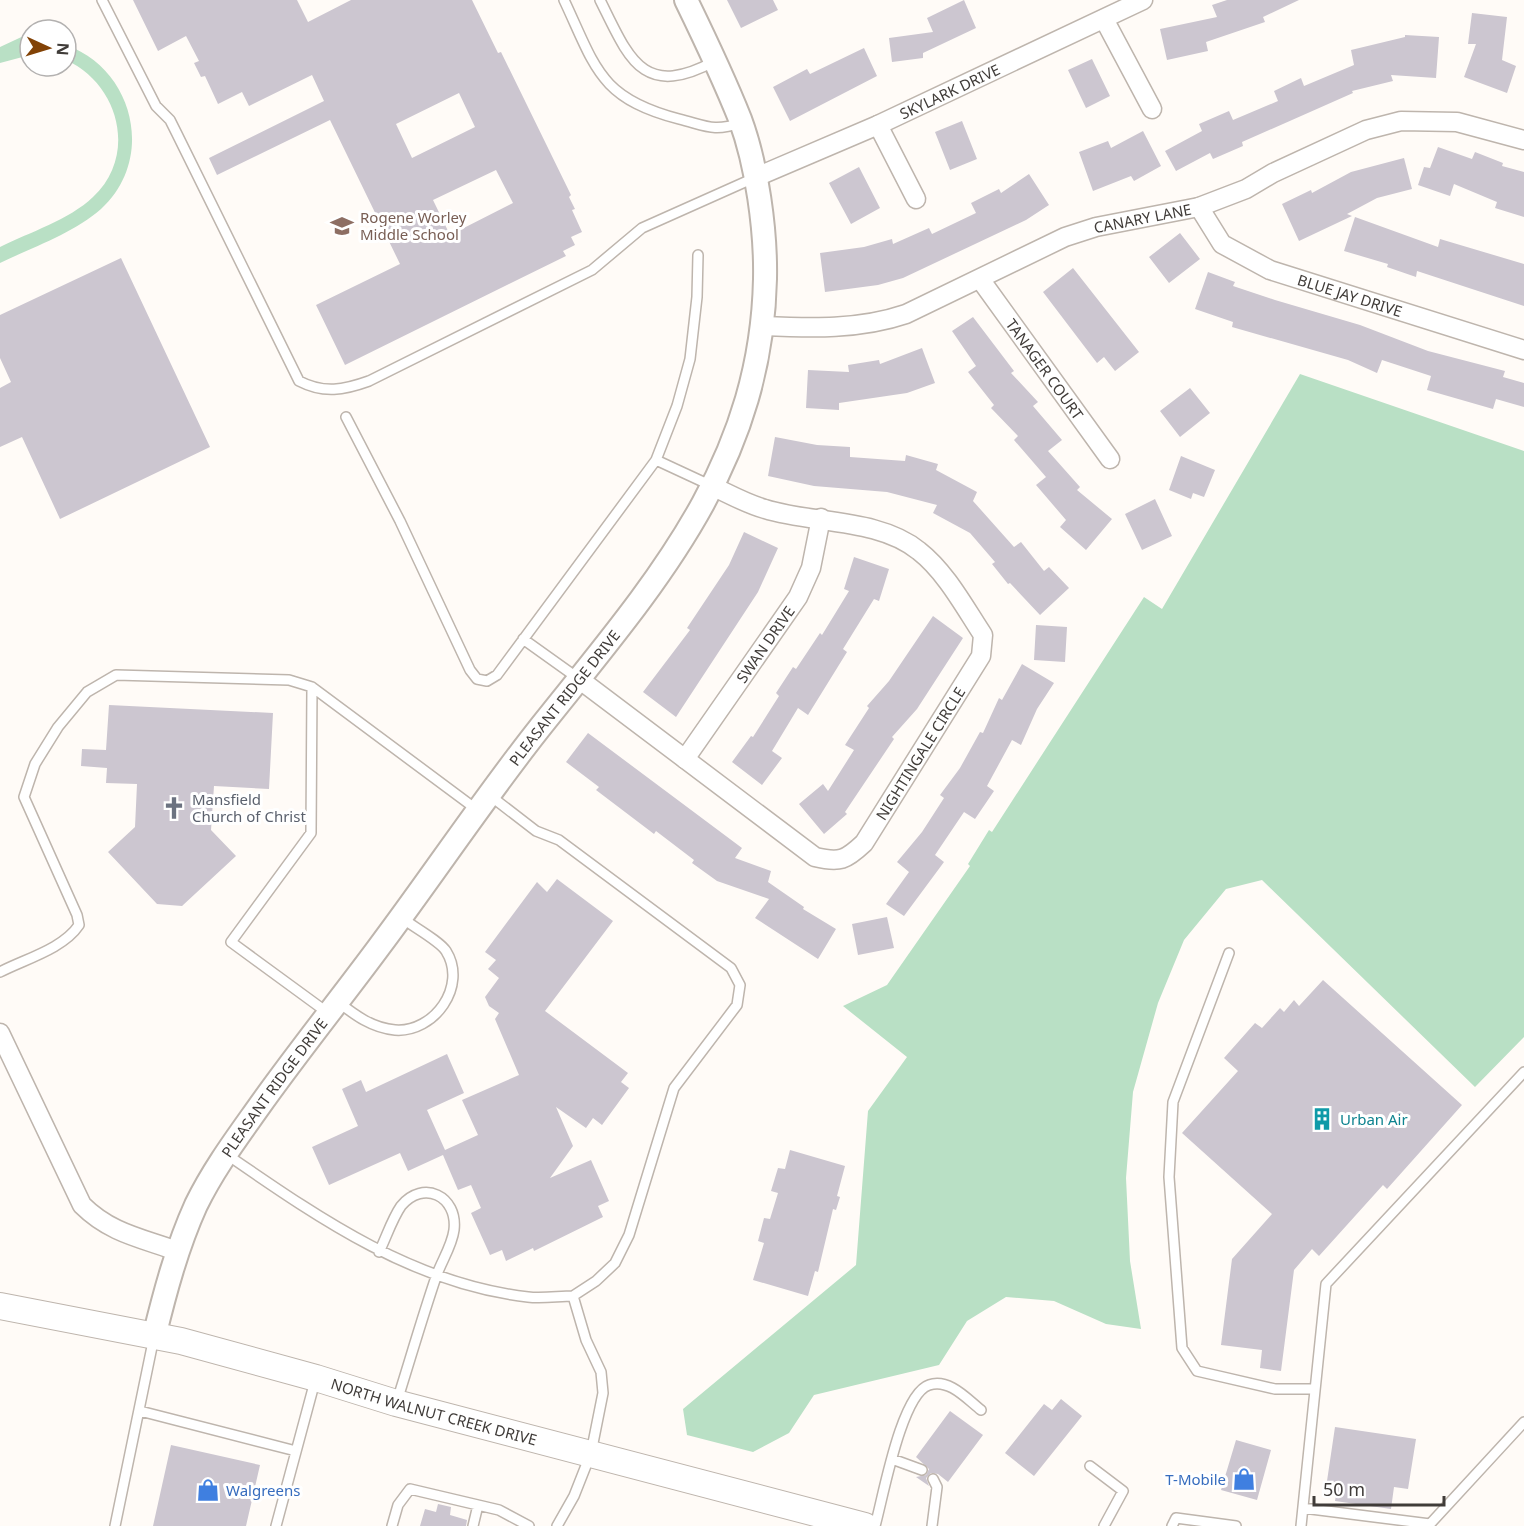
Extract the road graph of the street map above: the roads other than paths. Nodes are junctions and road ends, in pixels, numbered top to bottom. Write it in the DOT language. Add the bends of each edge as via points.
graph roads {
  1 [pos="102,0"];
  2 [pos="564,0"];
  3 [pos="600,0"];
  4 [pos="686,0"];
  5 [pos="1143,0"];
  6 [pos="1104,19"];
  7 [pos="715,61"];
  8 [pos="1152,109"];
  9 [pos="741,123"];
  10 [pos="878,125"];
  11 [pos="1524,140"];
  12 [pos="754,178"];
  13 [pos="916,199"];
  14 [pos="1199,207"];
  15 [pos="698,255"];
  16 [pos="980,279"];
  17 [pos="762,326"];
  18 [pos="1524,350"];
  19 [pos="346,417"];
  20 [pos="1110,459"];
  21 [pos="656,460"];
  22 [pos="714,487"];
  23 [pos="821,518"];
  24 [pos="524,639"];
  25 [pos="579,679"];
  26 [pos="312,687"];
  27 [pos="685,759"];
  28 [pos="482,801"];
  29 [pos="401,918"];
  30 [pos="1229,954"];
  31 [pos="0,972"];
  32 [pos="333,1008"];
  33 [pos="0,1032"];
  34 [pos="1524,1072"];
  35 [pos="225,1154"];
  36 [pos="177,1251"];
  37 [pos="379,1252"];
  38 [pos="436,1275"];
  39 [pos="573,1296"];
  40 [pos="0,1306"];
  41 [pos="154,1337"];
  42 [pos="316,1378"];
  43 [pos="1315,1389"];
  44 [pos="396,1403"];
  45 [pos="981,1410"];
  46 [pos="140,1411"];
  47 [pos="1524,1422"];
  48 [pos="296,1451"];
  49 [pos="591,1453"];
  50 [pos="892,1459"];
  51 [pos="1089,1466"];
  52 [pos="922,1470"];
  53 [pos="933,1479"];
  54 [pos="478,1505"];
  55 [pos="1303,1508"];
  56 [pos="115,1526"];
  57 [pos="276,1526"];
  58 [pos="392,1526"];
  59 [pos="472,1526"];
  60 [pos="529,1526"];
  61 [pos="558,1526"];
  62 [pos="866,1526"];
  63 [pos="875,1526"];
  64 [pos="932,1526"];
  65 [pos="1104,1526"];
  66 [pos="1172,1526"];
  67 [pos="1236,1526"];
  68 [pos="1301,1526"];
  1 -- 12 [label="lane" via="156,106 170,120 299,381 313,388 345,390 369,381 592,270 642,228"];
  2 -- 9 [label="lane" via="598,72 613,90 631,102 720,130"];
  3 -- 7 [label="lane" via="625,50 640,67 663,76 679,77"];
  4 -- 7 [label="street, PLEASANT RIDGE DRIVE"];
  5 -- 6 [label="street, SKYLARK DRIVE"];
  6 -- 8 [label="street"];
  6 -- 10 [label="street, SKYLARK DRIVE"];
  7 -- 9 [label="street, PLEASANT RIDGE DRIVE"];
  9 -- 12 [label="street, PLEASANT RIDGE DRIVE"];
  10 -- 12 [label="street, SKYLARK DRIVE"];
  10 -- 13 [label="street"];
  11 -- 14 [label="street, CANARY LANE" via="1457,122 1401,121 1366,130 1246,189"];
  12 -- 17 [label="street, PLEASANT RIDGE DRIVE" via="763,230"];
  14 -- 16 [label="street, CANARY LANE" via="1065,237"];
  14 -- 18 [label="street, BLUE JAY DRIVE" via="1222,244 1270,270"];
  15 -- 21 [label="lane" via="690,358"];
  16 -- 17 [label="street, CANARY LANE" via="886,321 837,328"];
  16 -- 20 [label="street, TANAGER COURT"];
  17 -- 22 [label="street, PLEASANT RIDGE DRIVE" via="738,431"];
  19 -- 24 [label="lane" via="477,679 486,681 497,675"];
  21 -- 22 [label="lane"];
  21 -- 24 [label="lane"];
  22 -- 23 [label="street, NIGHTINGALE CIRCLE" via="766,510"];
  22 -- 25 [label="street, PLEASANT RIDGE DRIVE" via="685,539"];
  23 -- 27 [label="street, SWAN DRIVE" via="811,567 798,597"];
  23 -- 27 [label="street, NIGHTINGALE CIRCLE" via="882,533 920,551 983,635 981,656 864,843 849,858 831,861 816,857"];
  24 -- 25 [label="lane"];
  25 -- 27 [label="street, NIGHTINGALE CIRCLE"];
  25 -- 28 [label="street, PLEASANT RIDGE DRIVE"];
  26 -- 28 [label="lane"];
  26 -- 31 [label="lane" via="289,680 116,675 87,692 58,727 35,764 24,797 79,925 62,942"];
  26 -- 32 [label="lane" via="311,833 231,942"];
  28 -- 29 [label="street, PLEASANT RIDGE DRIVE"];
  28 -- 39 [label="lane" via="559,840 731,968 740,985 737,1005 674,1088 629,1235 615,1263"];
  29 -- 32 [label="street, PLEASANT RIDGE DRIVE"];
  29 -- 32 [label="lane" via="446,950 453,987 446,1003 417,1026 398,1031"];
  30 -- 43 [label="lane" via="1173,1102 1169,1177 1182,1348 1197,1371 1275,1389"];
  32 -- 35 [label="street, PLEASANT RIDGE DRIVE"];
  33 -- 36 [label="street" via="82,1205 116,1231"];
  34 -- 43 [label="lane" via="1326,1284"];
  35 -- 36 [label="street, PLEASANT RIDGE DRIVE" via="197,1203"];
  35 -- 37 [label="lane"];
  36 -- 41 [label="street, PLEASANT RIDGE DRIVE"];
  37 -- 38 [label="lane"];
  37 -- 38 [label="lane" via="400,1207 423,1192 436,1194 447,1200 454,1213 453,1232"];
  38 -- 39 [label="lane" via="529,1298"];
  38 -- 44 [label="lane"];
  39 -- 49 [label="lane" via="604,1382"];
  40 -- 41 [label="main road, NORTH WALNUT CREEK DRIVE"];
  41 -- 42 [label="main road, NORTH WALNUT CREEK DRIVE"];
  41 -- 46 [label="lane"];
  42 -- 44 [label="main road, NORTH WALNUT CREEK DRIVE"];
  42 -- 48 [label="lane"];
  43 -- 55 [label="lane"];
  44 -- 49 [label="main road, NORTH WALNUT CREEK DRIVE"];
  45 -- 50 [label="lane" via="954,1388 929,1385 918,1392 896,1439"];
  46 -- 48 [label="lane"];
  46 -- 56 [label="lane"];
  47 -- 55 [label="lane" via="1431,1524"];
  48 -- 57 [label="lane"];
  49 -- 61 [label="lane"];
  49 -- 62 [label="main road, NORTH WALNUT CREEK DRIVE"];
  50 -- 52 [label="lane"];
  50 -- 63 [label="lane"];
  51 -- 65 [label="lane" via="1123,1491"];
  53 -- 64 [label="lane" via="937,1487"];
  54 -- 58 [label="lane" via="410,1489 398,1505"];
  54 -- 59 [label="lane"];
  54 -- 60 [label="lane" via="499,1510"];
  55 -- 68 [label="lane"];
  66 -- 67 [label="lane" via="1176,1518"];
}
